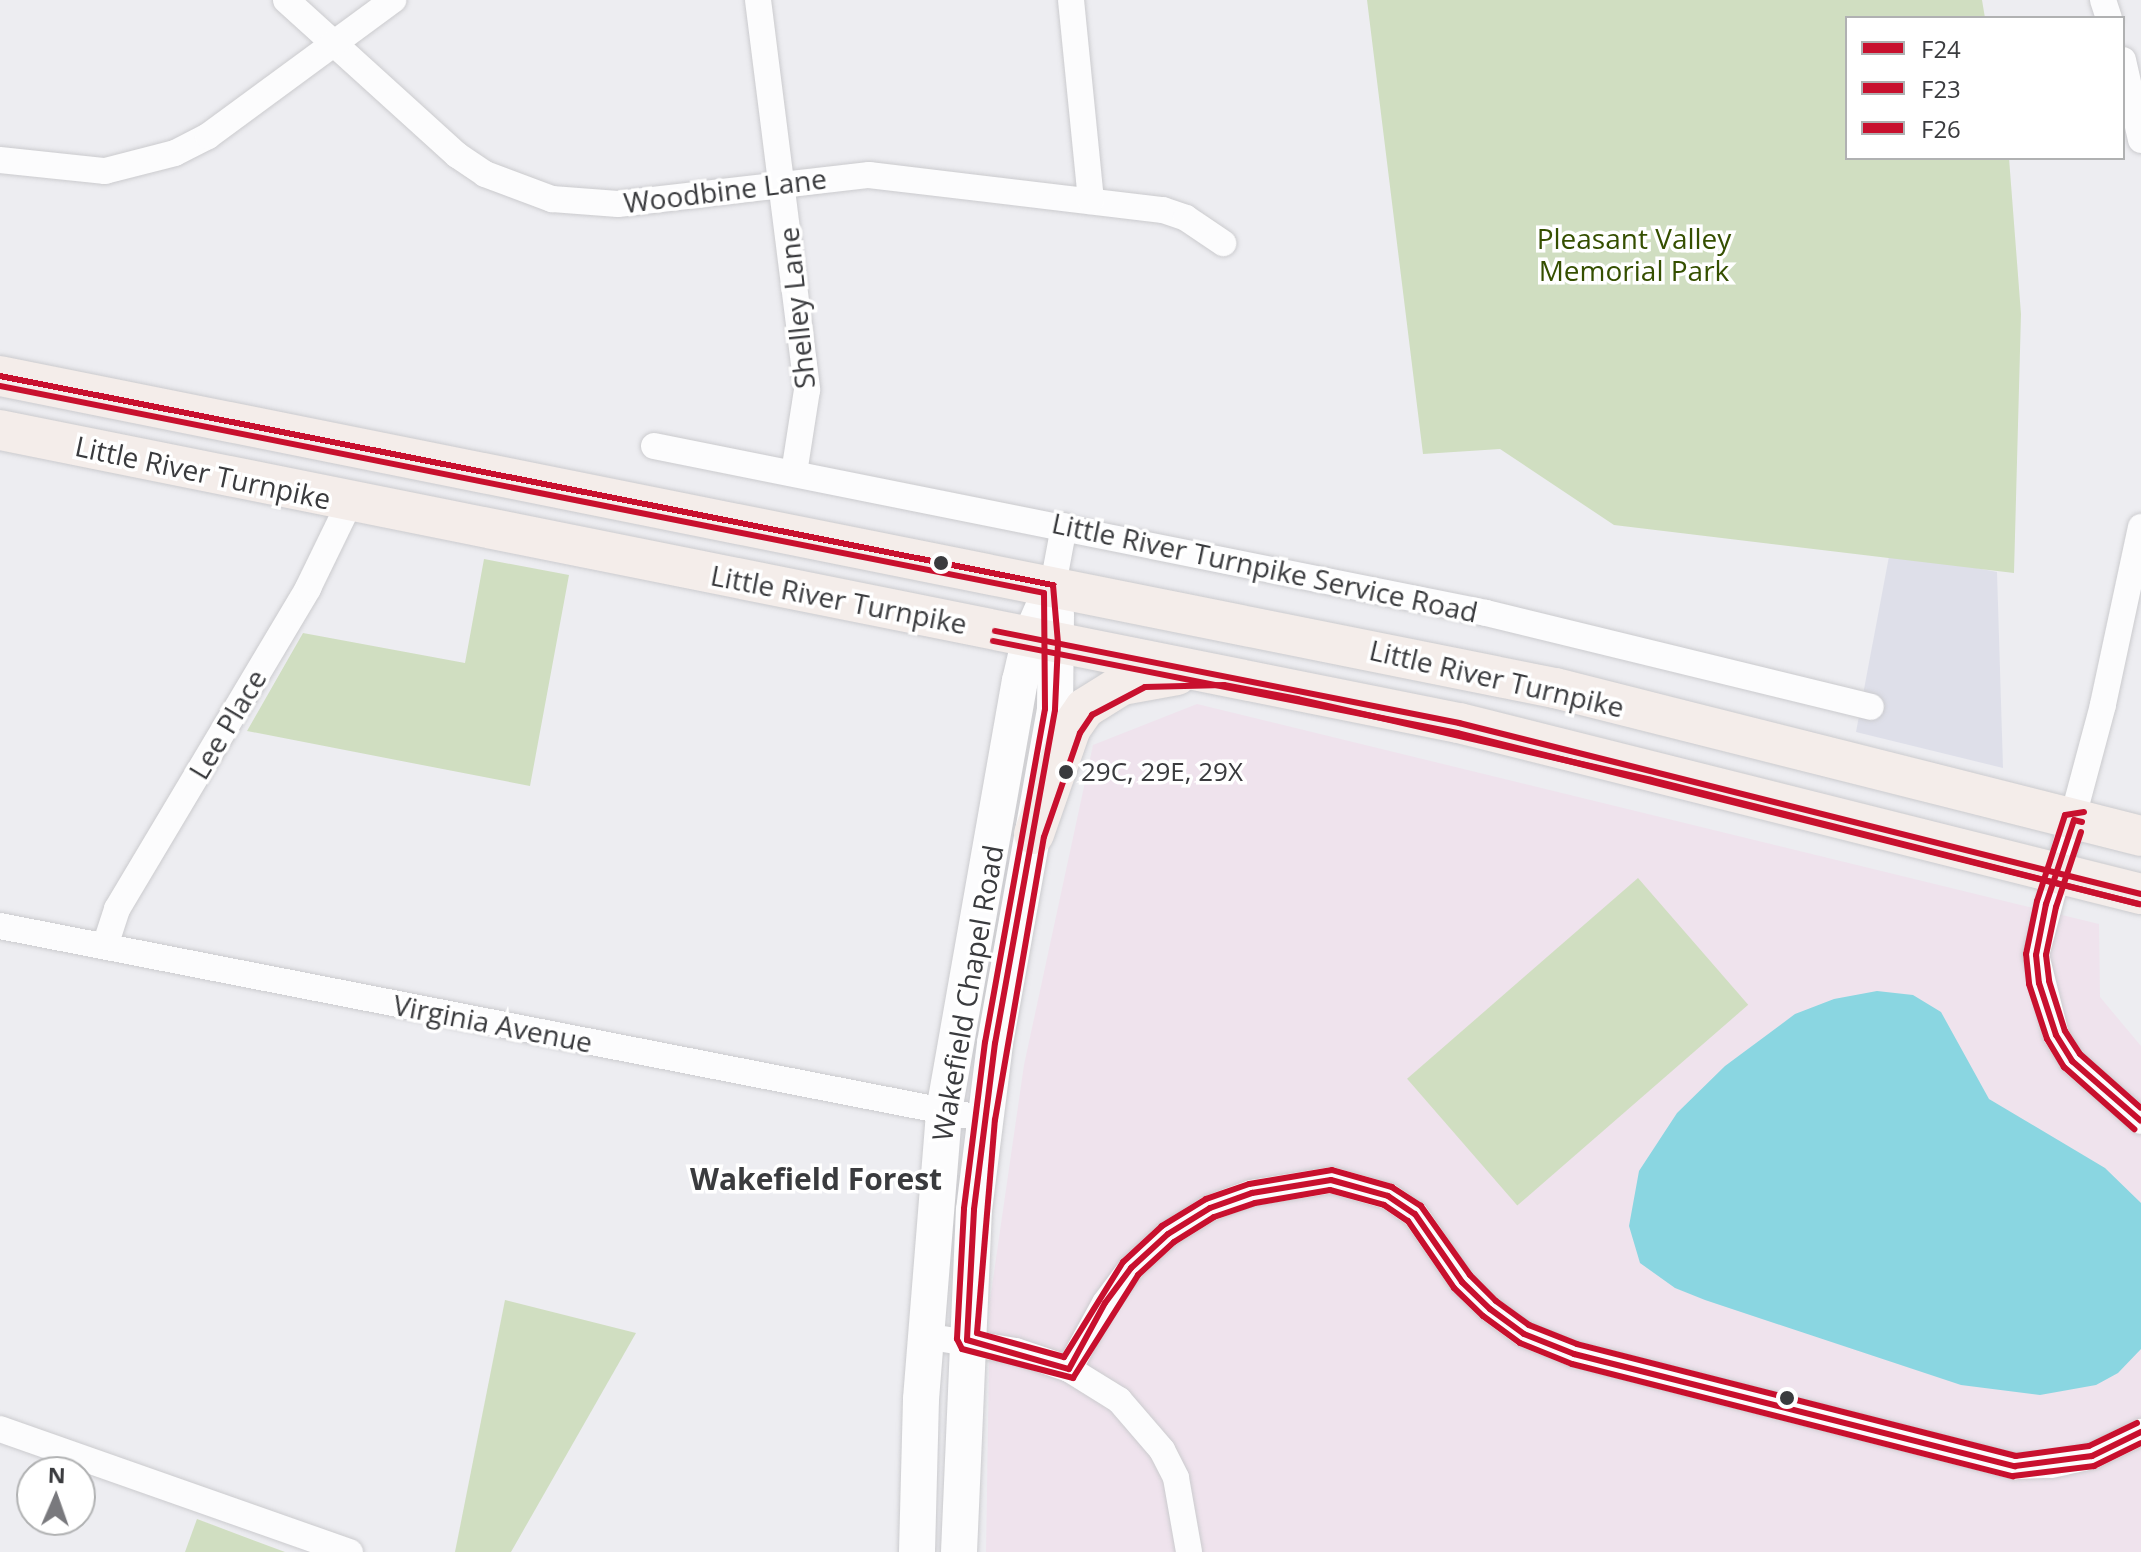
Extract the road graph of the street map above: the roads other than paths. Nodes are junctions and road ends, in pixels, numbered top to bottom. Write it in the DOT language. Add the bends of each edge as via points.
graph roads {
  1 [pos="286,0"];
  2 [pos="393,0"];
  3 [pos="758,0"];
  4 [pos="1071,0"];
  5 [pos="334,43"];
  6 [pos="2125,69"];
  7 [pos="2141,140"];
  8 [pos="0,160"];
  9 [pos="782,183"];
  10 [pos="1091,201"];
  11 [pos="1223,243"];
  12 [pos="0,376"];
  13 [pos="0,430"];
  14 [pos="654,446"];
  15 [pos="794,473"];
  16 [pos="350,502"];
  17 [pos="1064,526"];
  18 [pos="2141,527"];
  19 [pos="1053,585"];
  20 [pos="1044,641"];
  21 [pos="1225,675"];
  22 [pos="1871,707"];
  23 [pos="2074,820"];
  24 [pos="1034,834"];
  25 [pos="2141,836"];
  26 [pos="2056,874"];
  27 [pos="2141,894"];
  28 [pos="0,926"];
  29 [pos="105,946"];
  30 [pos="944,1111"];
  31 [pos="985,1119"];
  32 [pos="2141,1121"];
  33 [pos="925,1336"];
  34 [pos="967,1340"];
  35 [pos="1069,1369"];
  36 [pos="0,1429"];
  37 [pos="2141,1432"];
  38 [pos="350,1552"];
  39 [pos="917,1552"];
  40 [pos="959,1552"];
  41 [pos="1189,1552"];
  1 -- 5 [label="street, Woodbine Lane"];
  2 -- 5 [label="street"];
  3 -- 9 [label="street, Shelley Lane"];
  4 -- 10 [label="street" via="1090,145"];
  5 -- 8 [label="street" via="208,136 164,157 105,171"];
  5 -- 9 [label="street, Woodbine Lane" via="457,155 520,190 574,203 618,204"];
  6 -- 7 [label="street"];
  9 -- 10 [label="street, Woodbine Lane" via="869,175"];
  9 -- 15 [label="street, Shelley Lane" via="807,390"];
  10 -- 11 [label="street, Woodbine Lane" via="1163,210 1206,229"];
  12 -- 19 [label="main road, Little River Turnpike"];
  13 -- 16 [label="main road, Little River Turnpike"];
  14 -- 15 [label="street, Little River Turnpike Service Road"];
  15 -- 17 [label="street, Little River Turnpike Service Road"];
  16 -- 20 [label="main road, Little River Turnpike"];
  16 -- 29 [label="street, Lee Place" via="308,588 117,909"];
  17 -- 19 [label="street, Wakefield Chapel Road"];
  17 -- 22 [label="street, Little River Turnpike Service Road" via="1486,613"];
  18 -- 23 [label="street"];
  19 -- 20 [label="main road, Wakefield Chapel Road"];
  19 -- 23 [label="main road, Little River Turnpike" via="1555,688"];
  20 -- 21 [label="main road, Little River Turnpike"];
  20 -- 24 [label="main road, Wakefield Chapel Road" via="1055,710"];
  20 -- 30 [label="main road, Wakefield Chapel Road"];
  21 -- 24 [label="main road" via="1143,677 1085,708 1071,728"];
  21 -- 26 [label="main road, Little River Turnpike" via="1459,723"];
  23 -- 25 [label="main road, Little River Turnpike"];
  23 -- 26 [label="street"];
  24 -- 31 [label="main road, Wakefield Chapel Road"];
  26 -- 27 [label="main road, Little River Turnpike"];
  26 -- 32 [label="street" via="2036,955 2046,1010 2072,1061"];
  28 -- 29 [label="street, Virginia Avenue"];
  29 -- 30 [label="street, Virginia Avenue"];
  30 -- 31 [label="street, Virginia Avenue"];
  30 -- 33 [label="main road, Wakefield Chapel Road"];
  31 -- 34 [label="main road, Wakefield Chapel Road"];
  33 -- 34 [label="street"];
  33 -- 39 [label="main road, Wakefield Chapel Road"];
  34 -- 35 [label="street"];
  34 -- 40 [label="main road, Wakefield Chapel Road"];
  35 -- 37 [label="street" via="1105,1303 1131,1268 1168,1234 1210,1208 1252,1193 1331,1180 1388,1196 1415,1214 1462,1282 1490,1309 1524,1334 1574,1354 2015,1466 2092,1456"];
  35 -- 41 [label="street" via="1119,1400 1162,1450 1176,1478"];
  36 -- 38 [label="street"];
}
